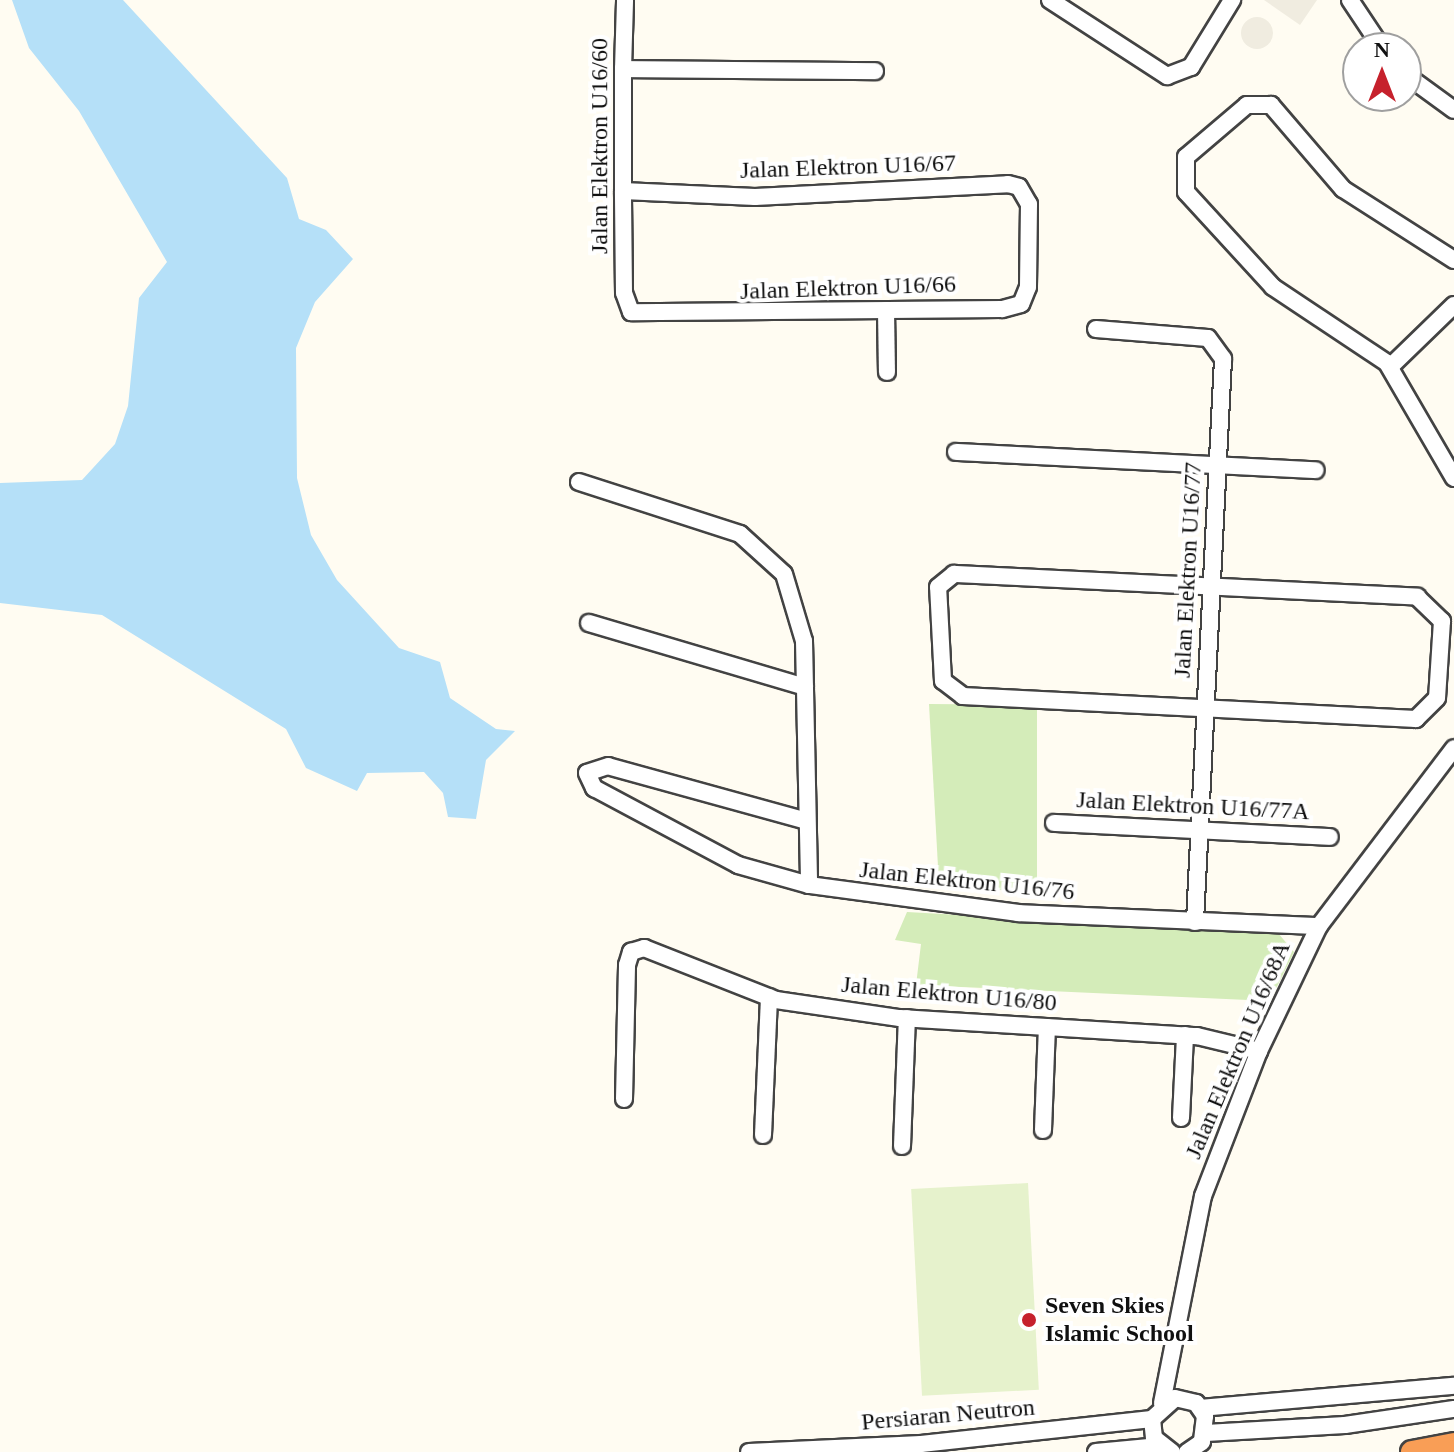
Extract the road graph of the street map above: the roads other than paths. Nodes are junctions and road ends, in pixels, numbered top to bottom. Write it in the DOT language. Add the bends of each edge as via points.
graph roads {
  1 [pos="625,0"];
  2 [pos="1050,0"];
  3 [pos="1232,0"];
  4 [pos="1350,0"];
  5 [pos="1371,32"];
  6 [pos="623,69"];
  7 [pos="875,71"];
  8 [pos="1422,87"];
  9 [pos="1454,110"];
  10 [pos="623,191"];
  11 [pos="1028,240"];
  12 [pos="1454,260"];
  13 [pos="624,293"];
  14 [pos="1454,305"];
  15 [pos="886,310"];
  16 [pos="1096,329"];
  17 [pos="1390,367"];
  18 [pos="887,372"];
  19 [pos="956,452"];
  20 [pos="1218,465"];
  21 [pos="1316,470"];
  22 [pos="1454,478"];
  23 [pos="579,482"];
  24 [pos="1212,587"];
  25 [pos="589,623"];
  26 [pos="805,687"];
  27 [pos="1205,708"];
  28 [pos="1454,748"];
  29 [pos="807,821"];
  30 [pos="1054,823"];
  31 [pos="1199,830"];
  32 [pos="1330,837"];
  33 [pos="809,885"];
  34 [pos="1195,922"];
  35 [pos="1319,926"];
  36 [pos="769,997"];
  37 [pos="907,1018"];
  38 [pos="1047,1027"];
  39 [pos="1185,1035"];
  40 [pos="1259,1051"];
  41 [pos="624,1099"];
  42 [pos="1181,1118"];
  43 [pos="1043,1130"];
  44 [pos="763,1135"];
  45 [pos="902,1146"];
  46 [pos="1174,1367"];
  47 [pos="1454,1386"];
  48 [pos="1162,1403"];
  49 [pos="1195,1404"];
  50 [pos="1454,1409"];
  51 [pos="1152,1419"];
  52 [pos="1206,1433"];
  53 [pos="1454,1444"];
  54 [pos="1166,1449"];
  55 [pos="749,1452"];
  56 [pos="1096,1452"];
  57 [pos="1187,1452"];
  58 [pos="1412,1452"];
  1 -- 6 [label="street, Jalan Elektron U16/60"];
  2 -- 3 [label="street" via="1159,73 1185,73"];
  4 -- 5 [label="street"];
  6 -- 7 [label="street"];
  6 -- 10 [label="street, Jalan Elektron U16/60"];
  8 -- 9 [label="street"];
  10 -- 11 [label="street, Jalan Elektron U16/67" via="755,197 1008,184 1026,194"];
  10 -- 13 [label="street, Jalan Elektron U16/60"];
  11 -- 15 [label="street, Jalan Elektron U16/66" via="1028,287 1013,308"];
  12 -- 17 [label="street" via="1343,189 1271,105 1247,105 1186,157 1186,192 1273,287"];
  13 -- 15 [label="street, Jalan Elektron U16/66" via="625,306 639,313"];
  14 -- 17 [label="street"];
  15 -- 18 [label="street"];
  16 -- 20 [label="street, Jalan Elektron U16/77" via="1199,337 1217,348"];
  17 -- 22 [label="street"];
  19 -- 20 [label="street"];
  20 -- 21 [label="street"];
  20 -- 24 [label="street, Jalan Elektron U16/77"];
  23 -- 26 [label="street" via="714,523 771,556 794,594"];
  24 -- 27 [label="street, Jalan Elektron U16/77"];
  24 -- 27 [label="street" via="1417,597 1440,612 1441,662 1434,706 1416,719"];
  24 -- 27 [label="street" via="954,574 938,587 943,681 963,696"];
  25 -- 26 [label="street"];
  26 -- 29 [label="street"];
  27 -- 31 [label="street, Jalan Elektron U16/77"];
  28 -- 35 [label="street, Jalan Elektron U16/68A"];
  29 -- 33 [label="street"];
  29 -- 33 [label="street, Jalan Elektron U16/76" via="608,766 587,773 594,788 738,865"];
  30 -- 31 [label="street, Jalan Elektron U16/77A"];
  31 -- 32 [label="street, Jalan Elektron U16/77A"];
  31 -- 34 [label="street, Jalan Elektron U16/77"];
  33 -- 34 [label="street, Jalan Elektron U16/76" via="900,902"];
  34 -- 35 [label="street, Jalan Elektron U16/76"];
  35 -- 40 [label="street, Jalan Elektron U16/68A"];
  36 -- 37 [label="street, Jalan Elektron U16/80"];
  36 -- 41 [label="street, Jalan Elektron U16/80" via="644,948 631,952"];
  36 -- 44 [label="street"];
  37 -- 38 [label="street, Jalan Elektron U16/80"];
  37 -- 45 [label="street"];
  38 -- 39 [label="street, Jalan Elektron U16/80"];
  38 -- 43 [label="street"];
  39 -- 40 [label="street, Jalan Elektron U16/80"];
  39 -- 42 [label="street"];
  40 -- 46 [label="street, Jalan Elektron U16/68A" via="1203,1196 1182,1281"];
  46 -- 48 [label="street, Jalan Elektron U16/68A"];
  46 -- 49 [label="street"];
  47 -- 49 [label="street"];
  48 -- 49 [label="street"];
  48 -- 51 [label="street, Jalan Elektron U16/68A"];
  49 -- 52 [label="street"];
  50 -- 52 [label="street" via="1345,1425"];
  51 -- 54 [label="street"];
  51 -- 55 [label="street, Persiaran Neutron" via="921,1444"];
  52 -- 57 [label="street"];
  53 -- 58 [label="highway"];
  54 -- 56 [label="street"];
}
